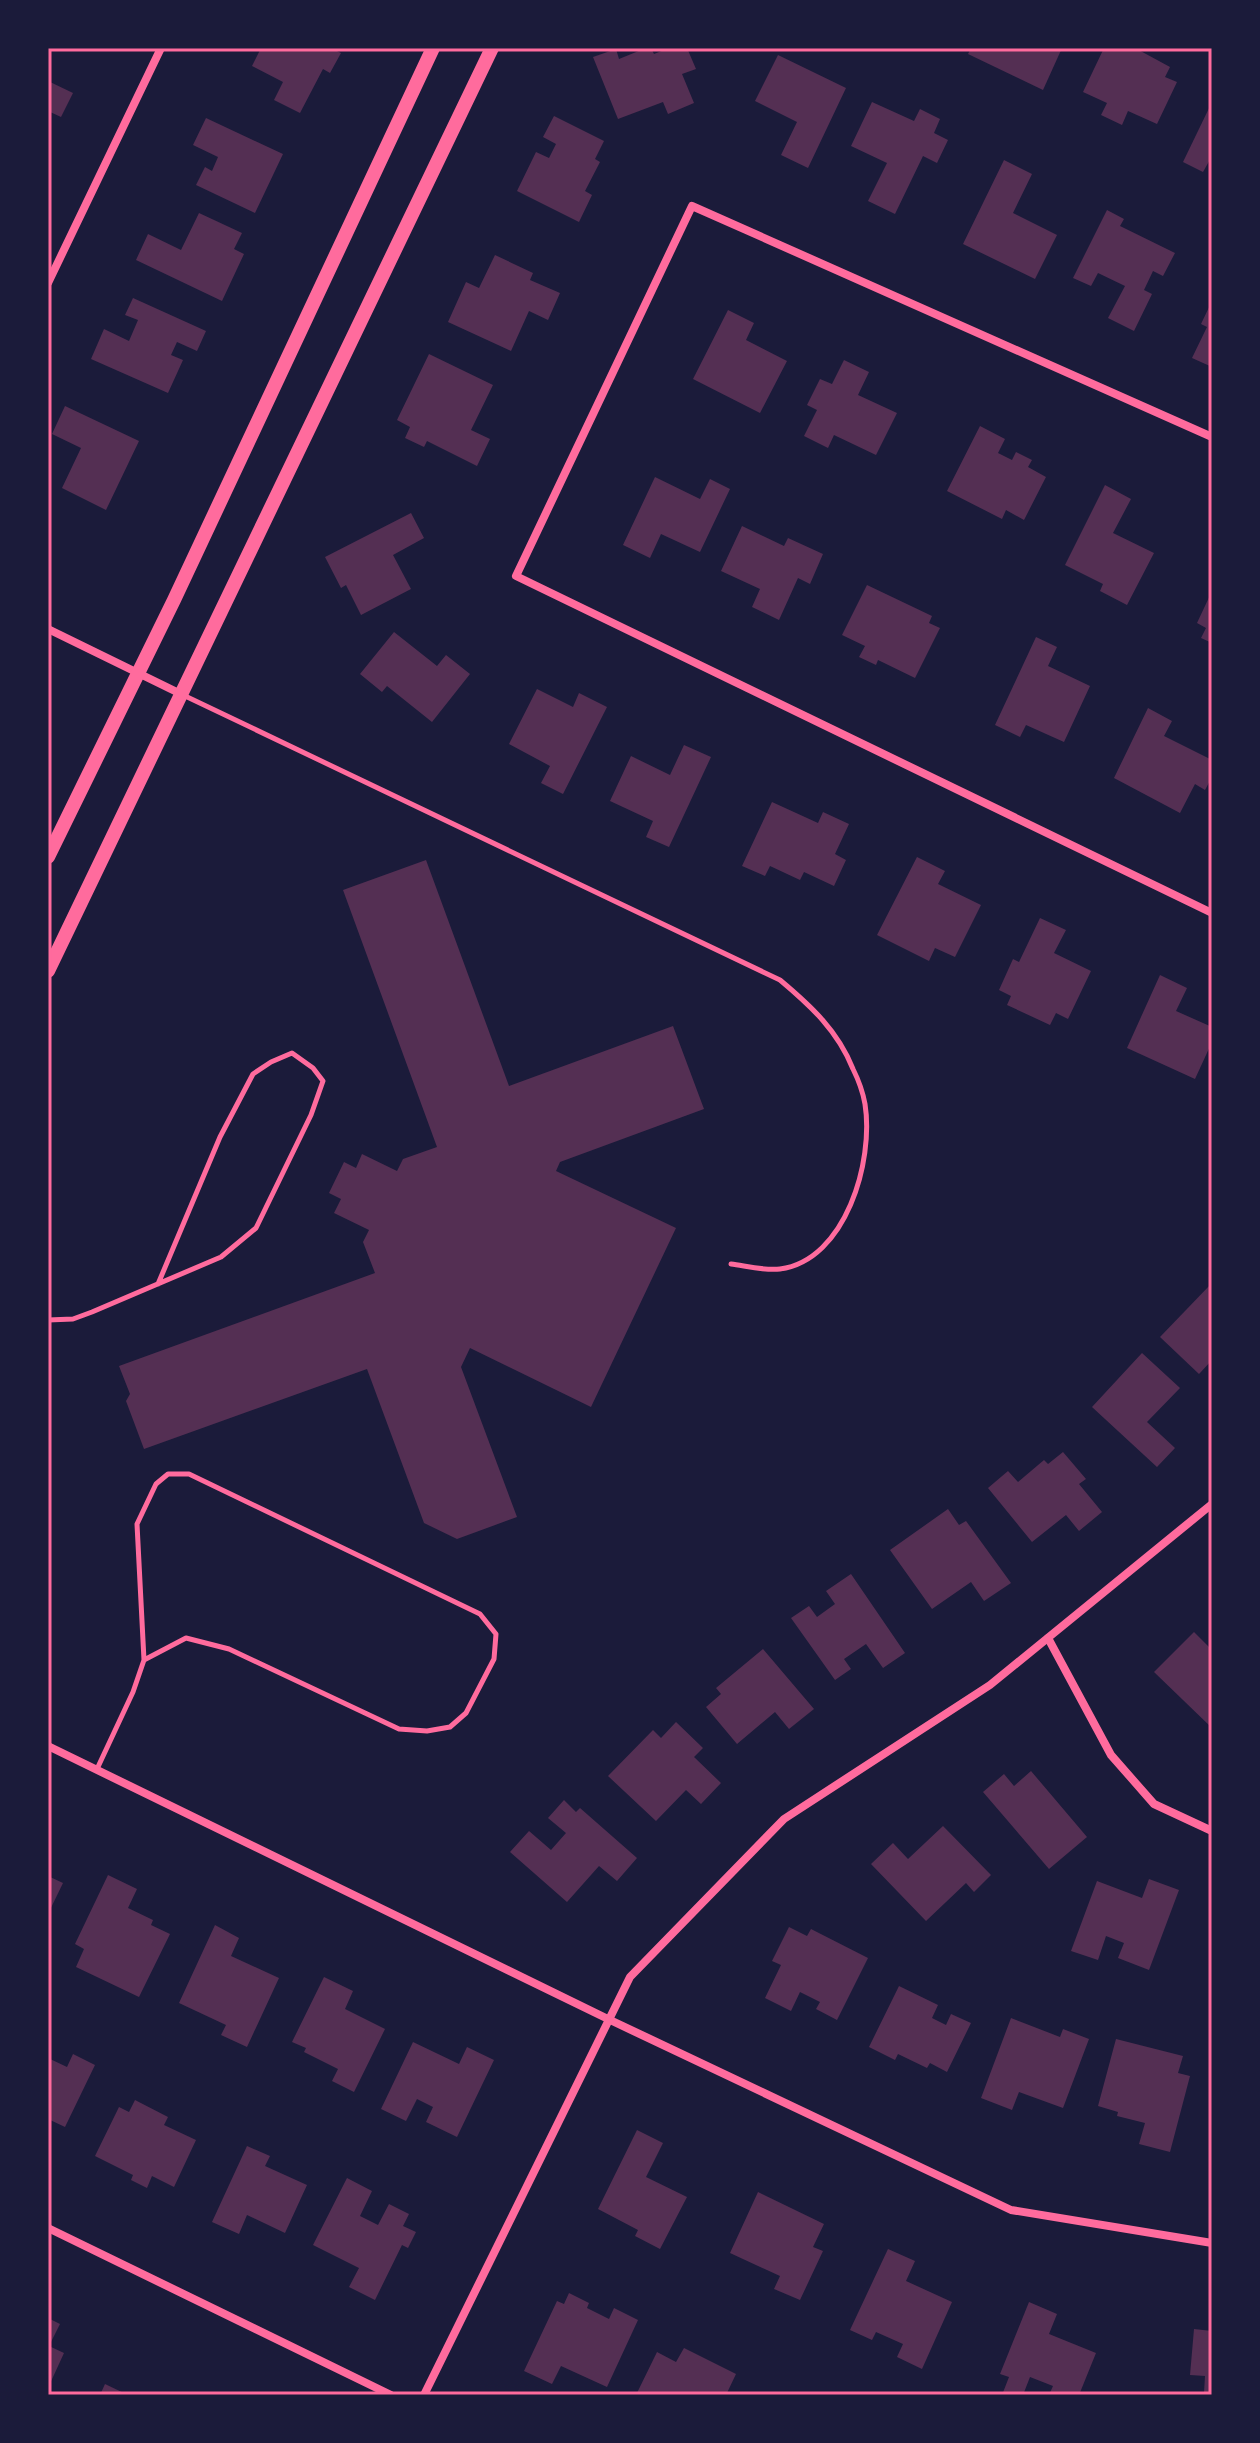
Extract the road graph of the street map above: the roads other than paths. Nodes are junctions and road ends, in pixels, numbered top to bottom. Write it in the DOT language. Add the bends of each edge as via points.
graph roads {
  1 [pos="161,48"];
  2 [pos="433,48"];
  3 [pos="492,48"];
  4 [pos="48,283"];
  5 [pos="1212,437"];
  6 [pos="48,629"];
  7 [pos="138,675"];
  8 [pos="181,694"];
  9 [pos="48,857"];
  10 [pos="1212,913"];
  11 [pos="48,971"];
  12 [pos="731,1264"];
  13 [pos="158,1284"];
  14 [pos="48,1320"];
  15 [pos="1212,1504"];
  16 [pos="1048,1638"];
  17 [pos="144,1660"];
  18 [pos="48,1746"];
  19 [pos="96,1770"];
  20 [pos="1212,1831"];
  21 [pos="608,2019"];
  22 [pos="48,2228"];
  23 [pos="1212,2243"];
  24 [pos="391,2395"];
  25 [pos="424,2395"];
  1 -- 4 [label="street"];
  2 -- 7 [label="street"];
  3 -- 8 [label="street"];
  5 -- 10 [label="street" via="692,206 516,576"];
  6 -- 7 [label="street"];
  7 -- 8 [label="street"];
  7 -- 9 [label="street"];
  8 -- 11 [label="street"];
  8 -- 12 [label="lane" via="780,980 816,1009 840,1041 865,1105 858,1183 834,1235 813,1257 780,1269"];
  13 -- 13 [label="lane" via="221,1257 256,1228 323,1081 292,1053 253,1074 220,1137"];
  13 -- 14 [label="lane" via="73,1319"];
  15 -- 16 [label="street"];
  16 -- 20 [label="street" via="1111,1755 1154,1804"];
  16 -- 21 [label="street" via="990,1685 784,1819 630,1977"];
  17 -- 17 [label="lane" via="137,1524 156,1484 168,1474 189,1474 480,1614 496,1634 494,1659 466,1713 450,1727 427,1731 399,1729 229,1649 186,1638"];
  17 -- 19 [label="lane"];
  18 -- 19 [label="street"];
  19 -- 21 [label="street"];
  21 -- 23 [label="street" via="1011,2210"];
  21 -- 25 [label="street"];
  22 -- 24 [label="street"];
}
